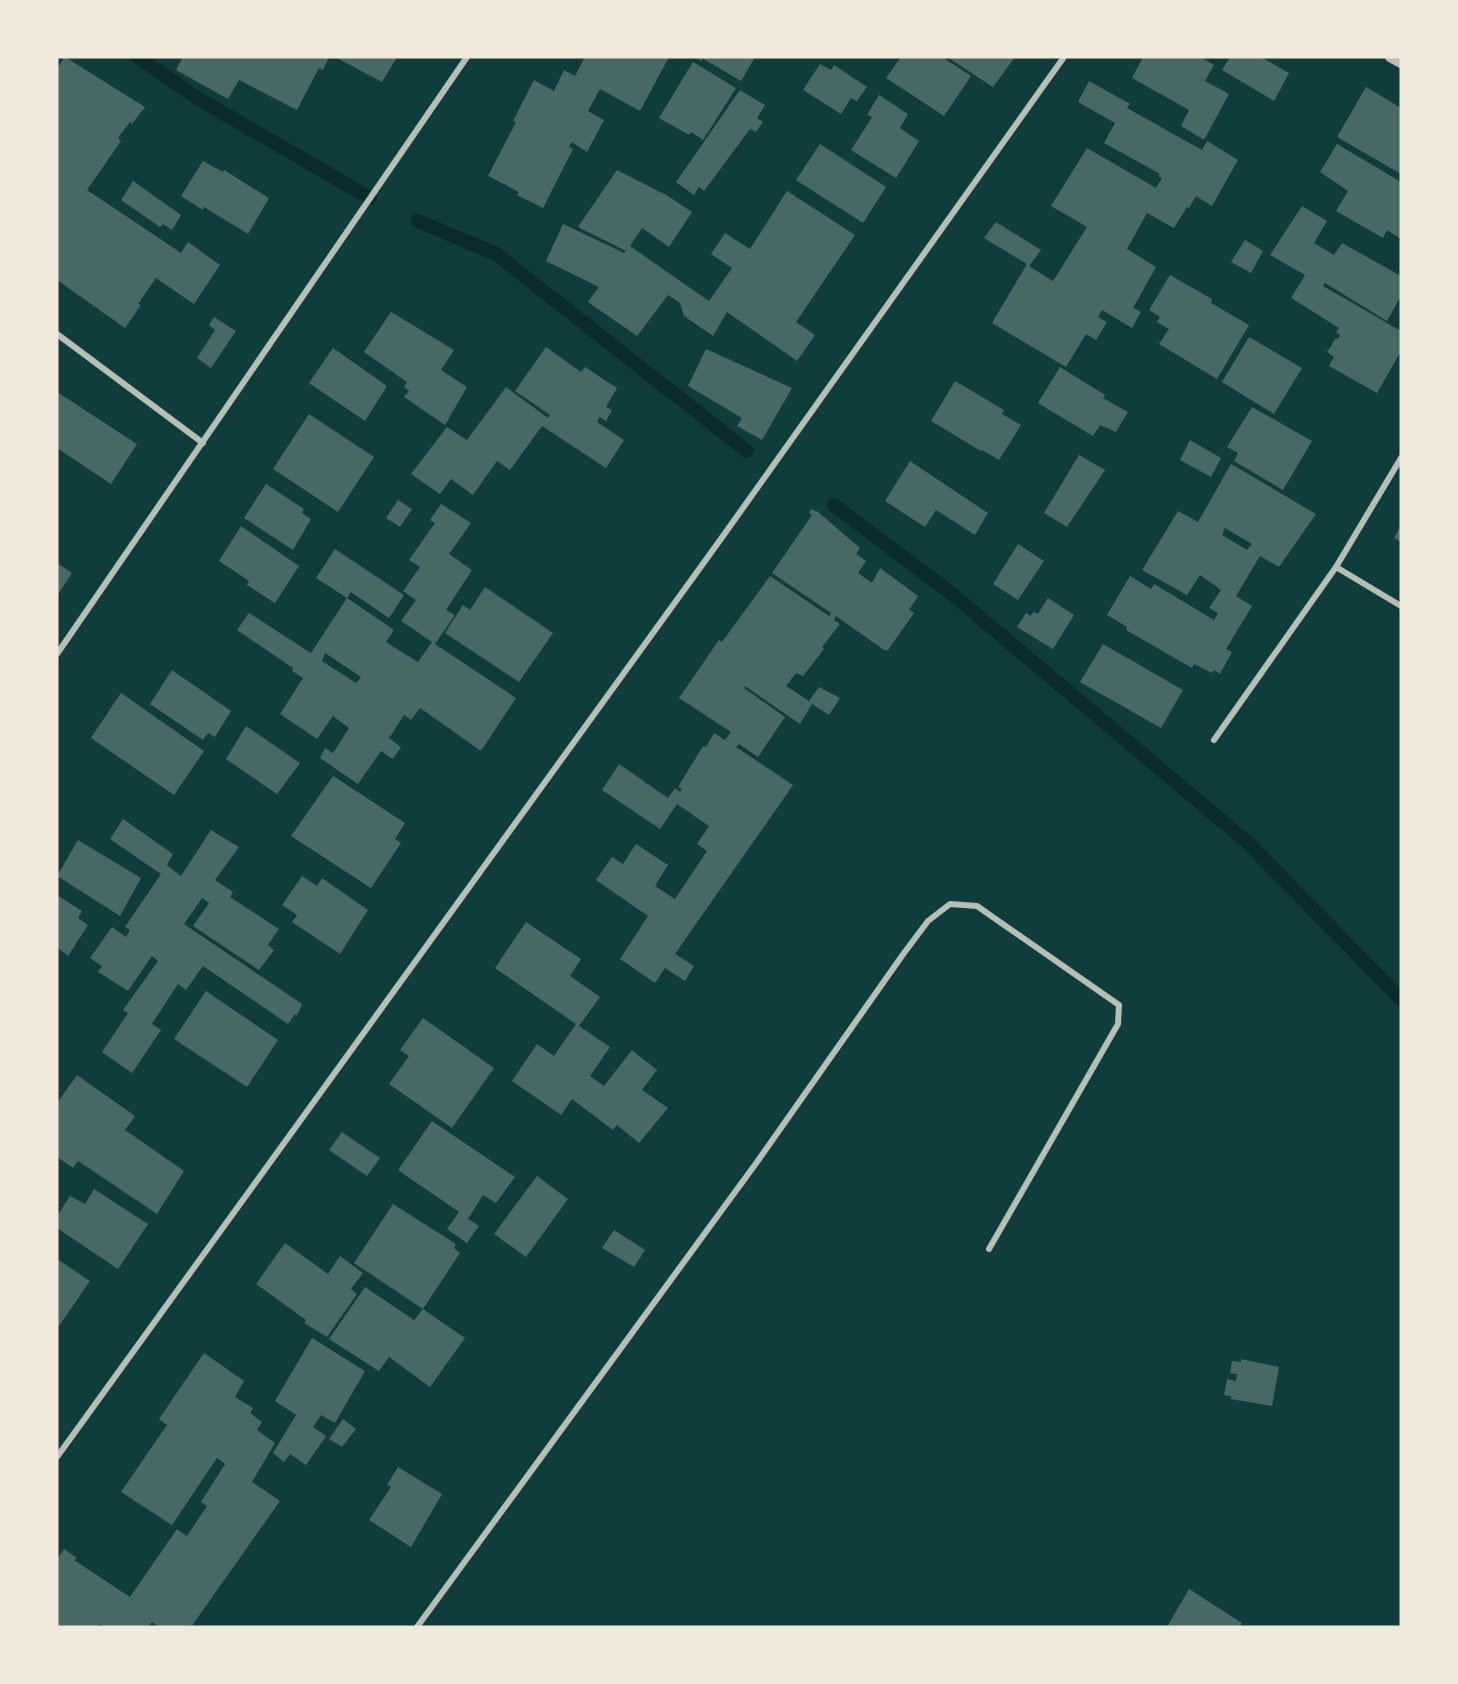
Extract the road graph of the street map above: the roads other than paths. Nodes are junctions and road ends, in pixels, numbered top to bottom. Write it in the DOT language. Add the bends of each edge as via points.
graph roads {
  1 [pos="467,57"];
  2 [pos="1064,57"];
  3 [pos="1390,57"];
  4 [pos="1401,63"];
  5 [pos="57,334"];
  6 [pos="203,443"];
  7 [pos="1401,458"];
  8 [pos="1336,567"];
  9 [pos="1401,606"];
  10 [pos="57,654"];
  11 [pos="1214,740"];
  12 [pos="989,1249"];
  13 [pos="57,1457"];
  14 [pos="417,1627"];
  1 -- 6 [label="street"];
  2 -- 13 [label="street"];
  3 -- 4 [label="street"];
  5 -- 6 [label="street"];
  6 -- 10 [label="street"];
  7 -- 8 [label="street"];
  8 -- 9 [label="street"];
  8 -- 11 [label="street"];
  12 -- 14 [label="street" via="1118,1024 1119,1005 977,906 950,904 928,921 904,953"];
}
